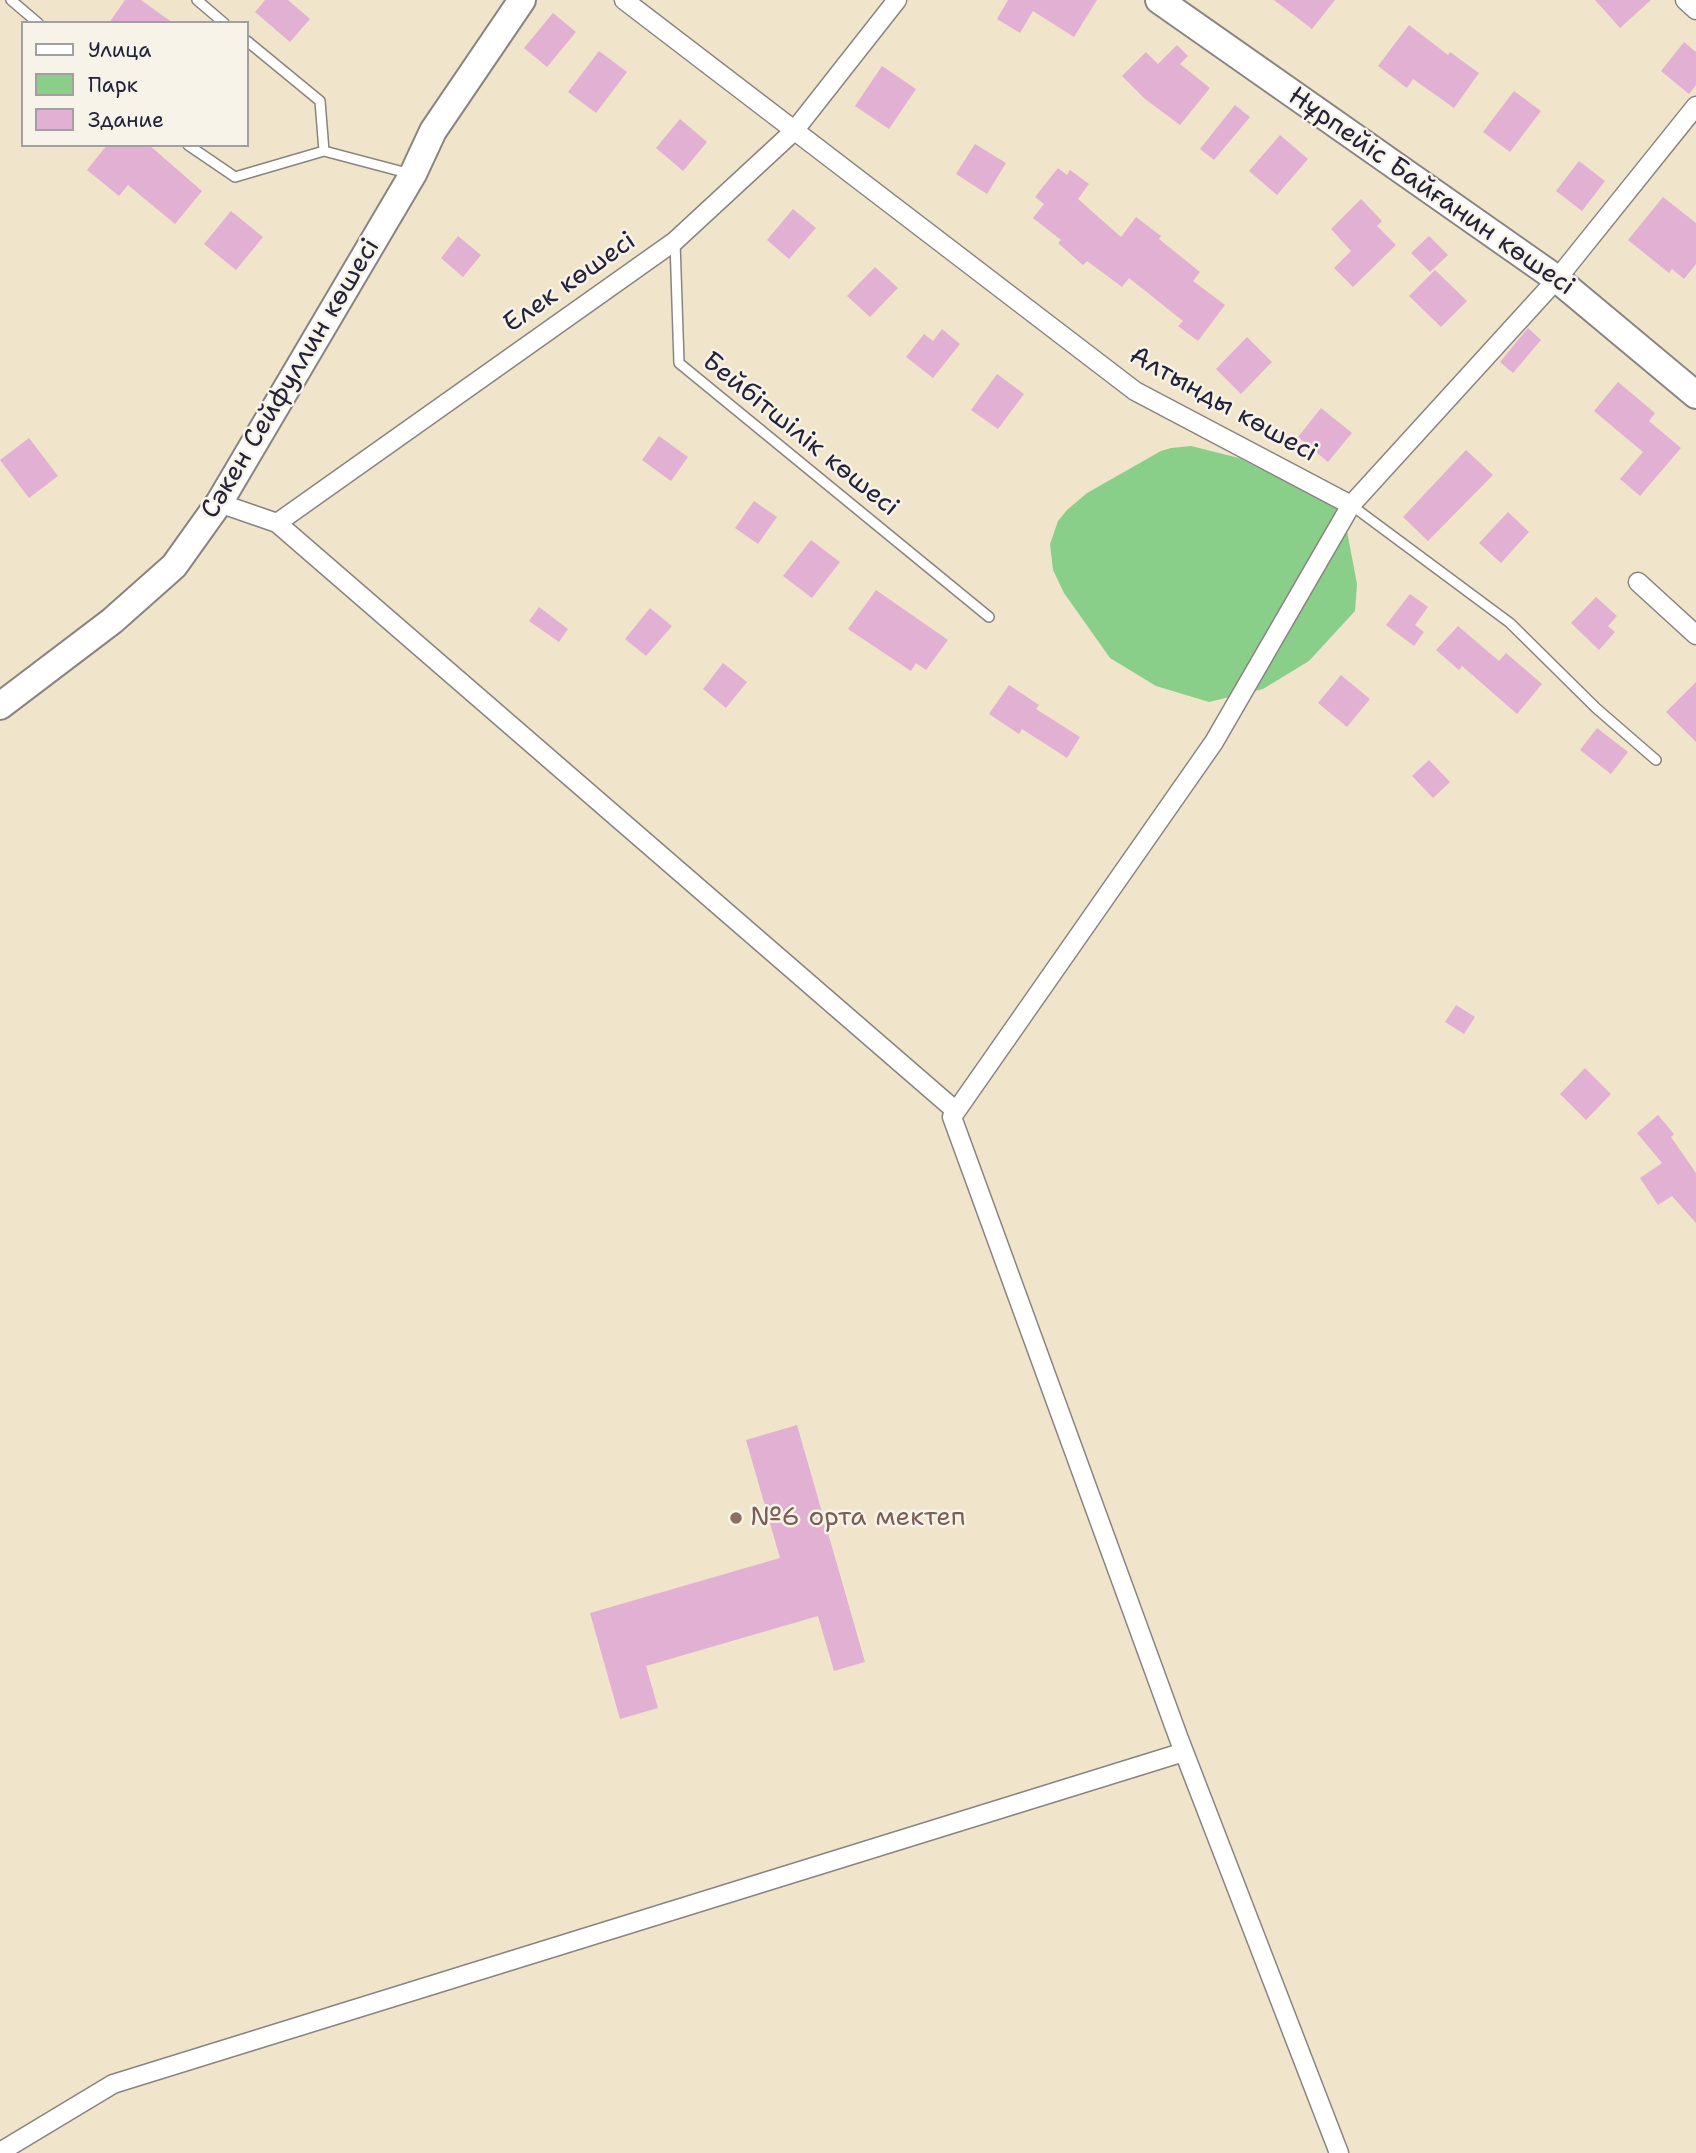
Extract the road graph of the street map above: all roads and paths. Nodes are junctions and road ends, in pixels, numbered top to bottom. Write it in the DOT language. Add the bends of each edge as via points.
graph roads {
  1 [pos="11,0"];
  2 [pos="197,0"];
  3 [pos="522,0"];
  4 [pos="624,0"];
  5 [pos="897,0"];
  6 [pos="1159,0"];
  7 [pos="1685,0"];
  8 [pos="1696,10"];
  9 [pos="36,21"];
  10 [pos="223,21"];
  11 [pos="248,42"];
  12 [pos="1696,106"];
  13 [pos="794,131"];
  14 [pos="191,147"];
  15 [pos="324,151"];
  16 [pos="413,174"];
  17 [pos="675,241"];
  18 [pos="1557,279"];
  19 [pos="1696,395"];
  20 [pos="219,503"];
  21 [pos="1351,505"];
  22 [pos="277,523"];
  23 [pos="1638,582"];
  24 [pos="989,617"];
  25 [pos="1696,635"];
  26 [pos="0,706"];
  27 [pos="1656,760"];
  28 [pos="956,1111"];
  29 [pos="1184,1752"];
  30 [pos="0,2152"];
  31 [pos="1339,2153"];
  1 -- 9 [label="lane"];
  2 -- 10 [label="lane"];
  3 -- 16 [label="street, Сәкен Сейфуллин көшесі" via="433,131"];
  4 -- 13 [label="street, Алтынды көшесі"];
  5 -- 13 [label="street, Елек көшесі"];
  6 -- 18 [label="street, Нұрпейіс Байғанин көшесі"];
  7 -- 8 [label="street"];
  11 -- 15 [label="lane" via="320,101"];
  12 -- 18 [label="street"];
  13 -- 17 [label="street, Елек көшесі"];
  13 -- 21 [label="street, Алтынды көшесі" via="1135,391"];
  14 -- 15 [label="lane" via="235,177"];
  15 -- 16 [label="lane"];
  16 -- 20 [label="street, Сәкен Сейфуллин көшесі"];
  17 -- 22 [label="street, Елек көшесі"];
  17 -- 24 [label="lane, Бейбітшілік көшесі" via="679,363"];
  18 -- 19 [label="street, Нұрпейіс Байғанин көшесі"];
  18 -- 21 [label="street"];
  20 -- 22 [label="street"];
  20 -- 26 [label="street, Сәкен Сейфуллин көшесі" via="174,566 112,621"];
  21 -- 27 [label="lane, Алтынды көшесі" via="1510,622"];
  21 -- 28 [label="street" via="1214,742"];
  22 -- 28 [label="street"];
  23 -- 25 [label="street"];
  28 -- 29 [label="street" via="952,1117"];
  29 -- 30 [label="street" via="113,2084"];
  29 -- 31 [label="street"];
}
